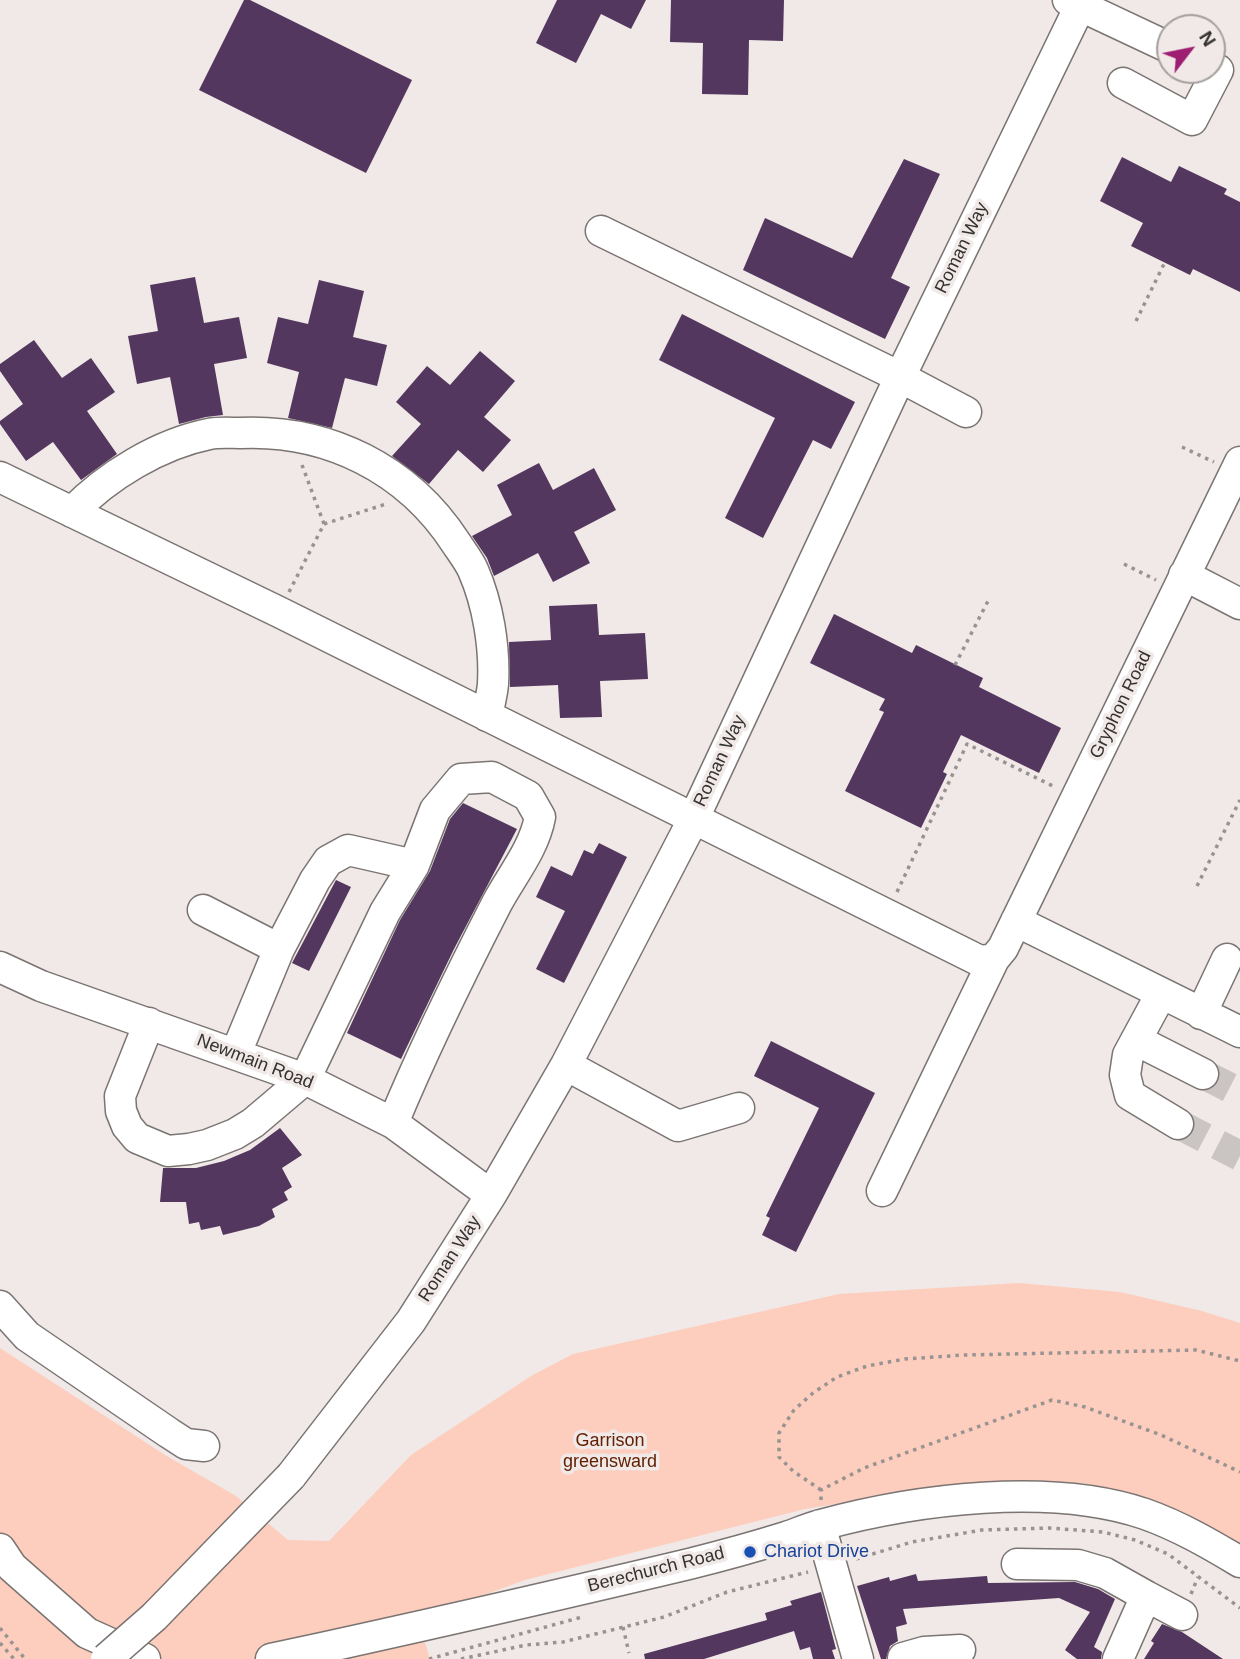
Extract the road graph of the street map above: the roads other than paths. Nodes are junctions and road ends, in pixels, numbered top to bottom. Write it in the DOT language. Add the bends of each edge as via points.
graph roads {
  1 [pos="1074,3"];
  2 [pos="1156,41"];
  3 [pos="1123,83"];
  4 [pos="1216,84"];
  5 [pos="601,232"];
  6 [pos="900,377"];
  7 [pos="966,412"];
  8 [pos="0,477"];
  9 [pos="1235,480"];
  10 [pos="72,512"];
  11 [pos="1180,583"];
  12 [pos="1240,604"];
  13 [pos="487,716"];
  14 [pos="694,818"];
  15 [pos="414,865"];
  16 [pos="204,910"];
  17 [pos="1016,921"];
  18 [pos="279,949"];
  19 [pos="999,953"];
  20 [pos="1227,958"];
  21 [pos="0,967"];
  22 [pos="1161,994"];
  23 [pos="1201,1014"];
  24 [pos="149,1023"];
  25 [pos="1240,1032"];
  26 [pos="1136,1040"];
  27 [pos="236,1053"];
  28 [pos="566,1065"];
  29 [pos="1203,1074"];
  30 [pos="305,1079"];
  31 [pos="739,1108"];
  32 [pos="393,1123"];
  33 [pos="1178,1124"];
  34 [pos="882,1191"];
  35 [pos="491,1195"];
  36 [pos="0,1307"];
  37 [pos="204,1446"];
  38 [pos="820,1525"];
  39 [pos="0,1549"];
  40 [pos="1240,1562"];
  41 [pos="1017,1564"];
  42 [pos="1135,1589"];
  43 [pos="1182,1615"];
  44 [pos="960,1650"];
  45 [pos="902,1658"];
  46 [pos="106,1659"];
  47 [pos="145,1659"];
  48 [pos="271,1659"];
  49 [pos="858,1659"];
  50 [pos="1118,1659"];
  1 -- 2 [label="street"];
  1 -- 6 [label="street, Roman Way"];
  3 -- 4 [label="street" via="1192,120"];
  5 -- 6 [label="street"];
  6 -- 7 [label="street"];
  6 -- 14 [label="street, Roman Way"];
  8 -- 10 [label="street"];
  9 -- 11 [label="street, Gryphon Road"];
  10 -- 13 [label="street"];
  10 -- 13 [label="street" via="91,492 156,451 209,434 270,431 329,443 364,458 415,494 445,526 473,569 489,624 493,685"];
  11 -- 12 [label="street"];
  11 -- 17 [label="street, Gryphon Road"];
  13 -- 14 [label="street"];
  14 -- 19 [label="street" via="980,961"];
  14 -- 28 [label="street, Roman Way"];
  15 -- 18 [label="street" via="348,850 328,861"];
  15 -- 30 [label="street" via="385,912"];
  15 -- 32 [label="street" via="435,810 461,779 492,777 528,796 540,817 537,837 498,901"];
  16 -- 18 [label="street"];
  17 -- 19 [label="street, Gryphon Road"];
  17 -- 22 [label="street"];
  18 -- 27 [label="street"];
  19 -- 34 [label="street, Gryphon Road"];
  20 -- 23 [label="street"];
  21 -- 24 [label="street, Newmain Road"];
  22 -- 23 [label="street"];
  22 -- 26 [label="street"];
  23 -- 25 [label="street"];
  24 -- 27 [label="street, Newmain Road"];
  24 -- 30 [label="street" via="120,1096 127,1126 153,1146 168,1151 189,1149 234,1134"];
  26 -- 29 [label="street"];
  26 -- 33 [label="street" via="1125,1075 1130,1095"];
  27 -- 30 [label="street, Newmain Road"];
  28 -- 31 [label="street" via="678,1126"];
  28 -- 35 [label="street, Roman Way"];
  30 -- 32 [label="street, Newmain Road"];
  32 -- 35 [label="street, Newmain Road"];
  35 -- 46 [label="street, Roman Way, bridge" via="411,1321 291,1476 154,1617"];
  36 -- 37 [label="street" via="27,1336 169,1433 186,1444"];
  38 -- 40 [label="street, Berechurch Road" via="954,1500 1026,1496 1145,1514"];
  38 -- 48 [label="street, Berechurch Road" via="692,1563"];
  38 -- 49 [label="street"];
  39 -- 47 [label="street" via="12,1566 87,1633"];
  41 -- 42 [label="street" via="1078,1565"];
  42 -- 43 [label="street"];
  42 -- 50 [label="street"];
  44 -- 45 [label="street"];
}
